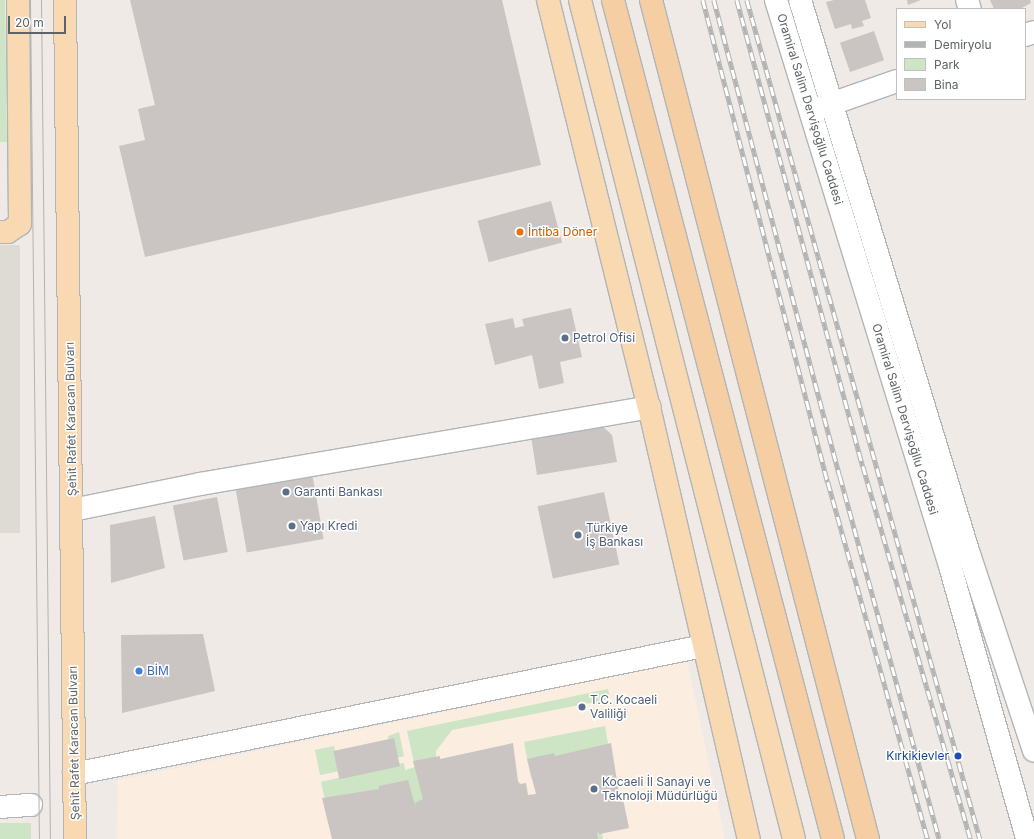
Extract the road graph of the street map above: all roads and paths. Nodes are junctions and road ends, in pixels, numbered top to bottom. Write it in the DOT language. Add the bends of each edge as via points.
graph roads {
  1 [pos="18,0"];
  2 [pos="65,0"];
  3 [pos="548,0"];
  4 [pos="580,0"];
  5 [pos="612,0"];
  6 [pos="651,0"];
  7 [pos="776,0"];
  8 [pos="800,0"];
  9 [pos="896,81"];
  10 [pos="833,104"];
  11 [pos="811,111"];
  12 [pos="0,232"];
  13 [pos="649,407"];
  14 [pos="72,510"];
  15 [pos="704,646"];
  16 [pos="1034,751"];
  17 [pos="74,774"];
  18 [pos="31,805"];
  19 [pos="0,808"];
  20 [pos="75,839"];
  21 [pos="749,839"];
  22 [pos="794,839"];
  23 [pos="833,839"];
  24 [pos="868,839"];
  25 [pos="1027,839"];
  1 -- 12 [label="main road" via="20,224 8,232"];
  2 -- 14 [label="main road, Şehit Rafet Karacan Bulvarı"];
  3 -- 13 [label="main road"];
  4 -- 22 [label="main road"];
  5 -- 23 [label="highway"];
  6 -- 24 [label="highway"];
  7 -- 11 [label="main road, Oramiral Salim Dervişoğllu Caddesi"];
  8 -- 10 [label="main road, Oramiral Salim Dervişoğllu Caddesi"];
  9 -- 10 [label="main road"];
  10 -- 11 [label="main road"];
  10 -- 16 [label="main road, Oramiral Salim Dervişoğllu Caddesi" via="969,554"];
  11 -- 25 [label="main road, Oramiral Salim Dervişoğllu Caddesi" via="950,566"];
  13 -- 14 [label="main road" via="200,484"];
  13 -- 15 [label="main road"];
  14 -- 17 [label="main road, Şehit Rafet Karacan Bulvarı"];
  15 -- 17 [label="main road"];
  15 -- 21 [label="main road"];
  17 -- 20 [label="main road, Şehit Rafet Karacan Bulvarı"];
  18 -- 19 [label="main road"];
}
